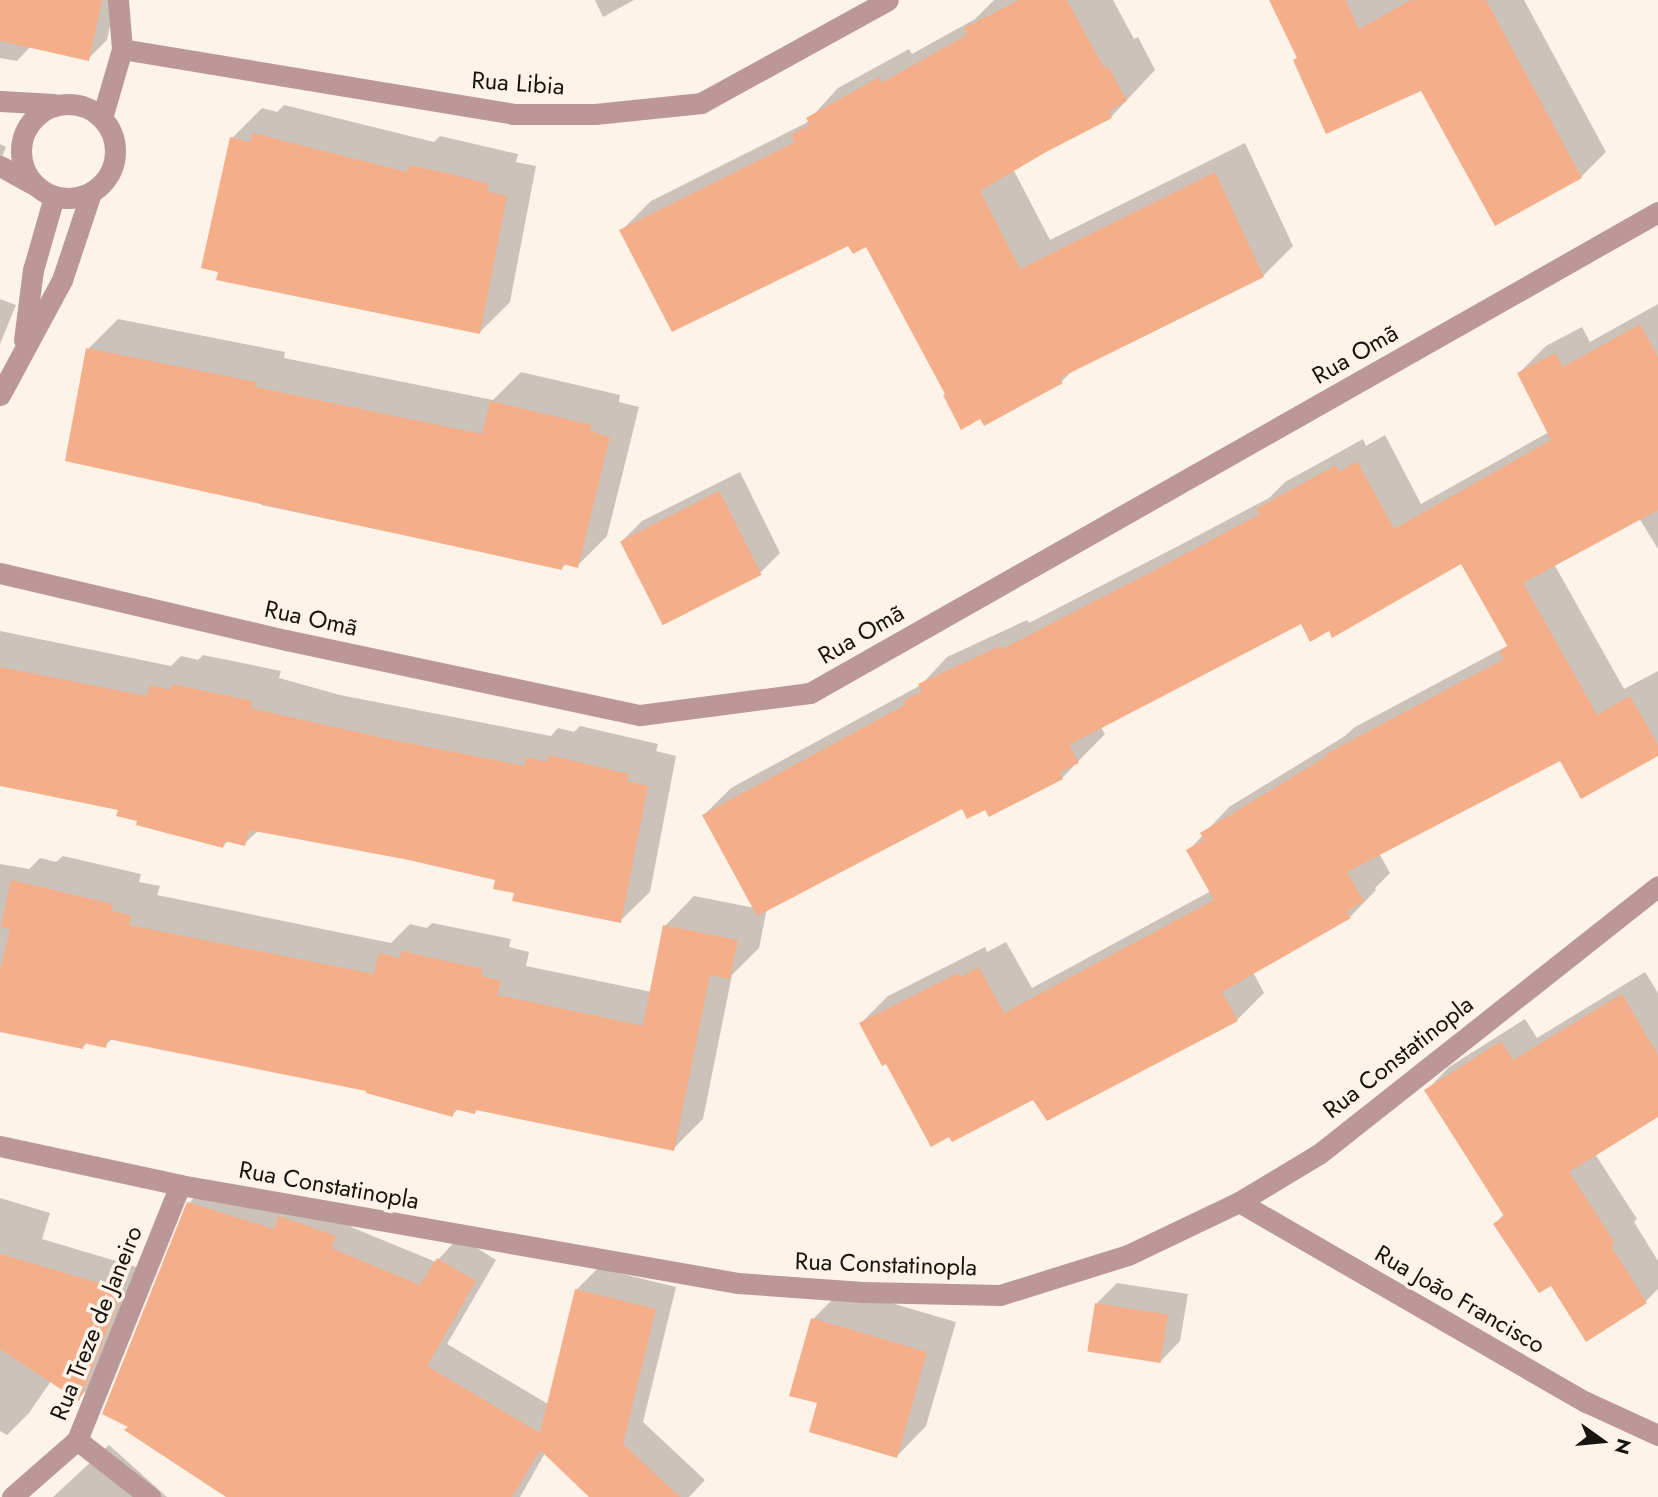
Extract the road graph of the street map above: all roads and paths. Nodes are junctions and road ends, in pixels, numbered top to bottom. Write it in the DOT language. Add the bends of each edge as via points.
graph roads {
  1 [pos="118,0"];
  2 [pos="888,0"];
  3 [pos="122,49"];
  4 [pos="0,102"];
  5 [pos="56,104"];
  6 [pos="102,118"];
  7 [pos="0,166"];
  8 [pos="33,184"];
  9 [pos="91,193"];
  10 [pos="54,197"];
  11 [pos="1658,212"];
  12 [pos="22,349"];
  13 [pos="0,395"];
  14 [pos="0,573"];
  15 [pos="1658,886"];
  16 [pos="0,1146"];
  17 [pos="180,1185"];
  18 [pos="1239,1202"];
  19 [pos="1658,1435"];
  20 [pos="77,1440"];
  21 [pos="12,1497"];
  22 [pos="150,1497"];
  1 -- 3 [label="street"];
  2 -- 3 [label="street, Rua Libia" via="701,103 595,114 513,114"];
  3 -- 6 [label="street"];
  4 -- 5 [label="street"];
  5 -- 6 [label="street" via="73,103"];
  5 -- 8 [label="street" via="39,113 26,128 21,147 23,167"];
  6 -- 9 [label="street" via="113,136 115,158 107,178"];
  7 -- 8 [label="street"];
  8 -- 10 [label="street"];
  9 -- 10 [label="street" via="79,198"];
  9 -- 12 [label="street" via="62,280"];
  10 -- 12 [label="street" via="33,270"];
  11 -- 14 [label="street, Rua Omã" via="810,693 640,715"];
  12 -- 13 [label="street"];
  15 -- 18 [label="street, Rua Constatinopla" via="1319,1154"];
  16 -- 17 [label="street, Rua Constatinopla"];
  17 -- 18 [label="street, Rua Constatinopla" via="738,1283 1000,1295 1128,1255"];
  17 -- 20 [label="street, Rua Treze de Janeiro"];
  18 -- 19 [label="street, Rua João Francisco" via="1586,1402"];
  20 -- 21 [label="street, Rua Treze de Janeiro"];
  20 -- 22 [label="street"];
}
